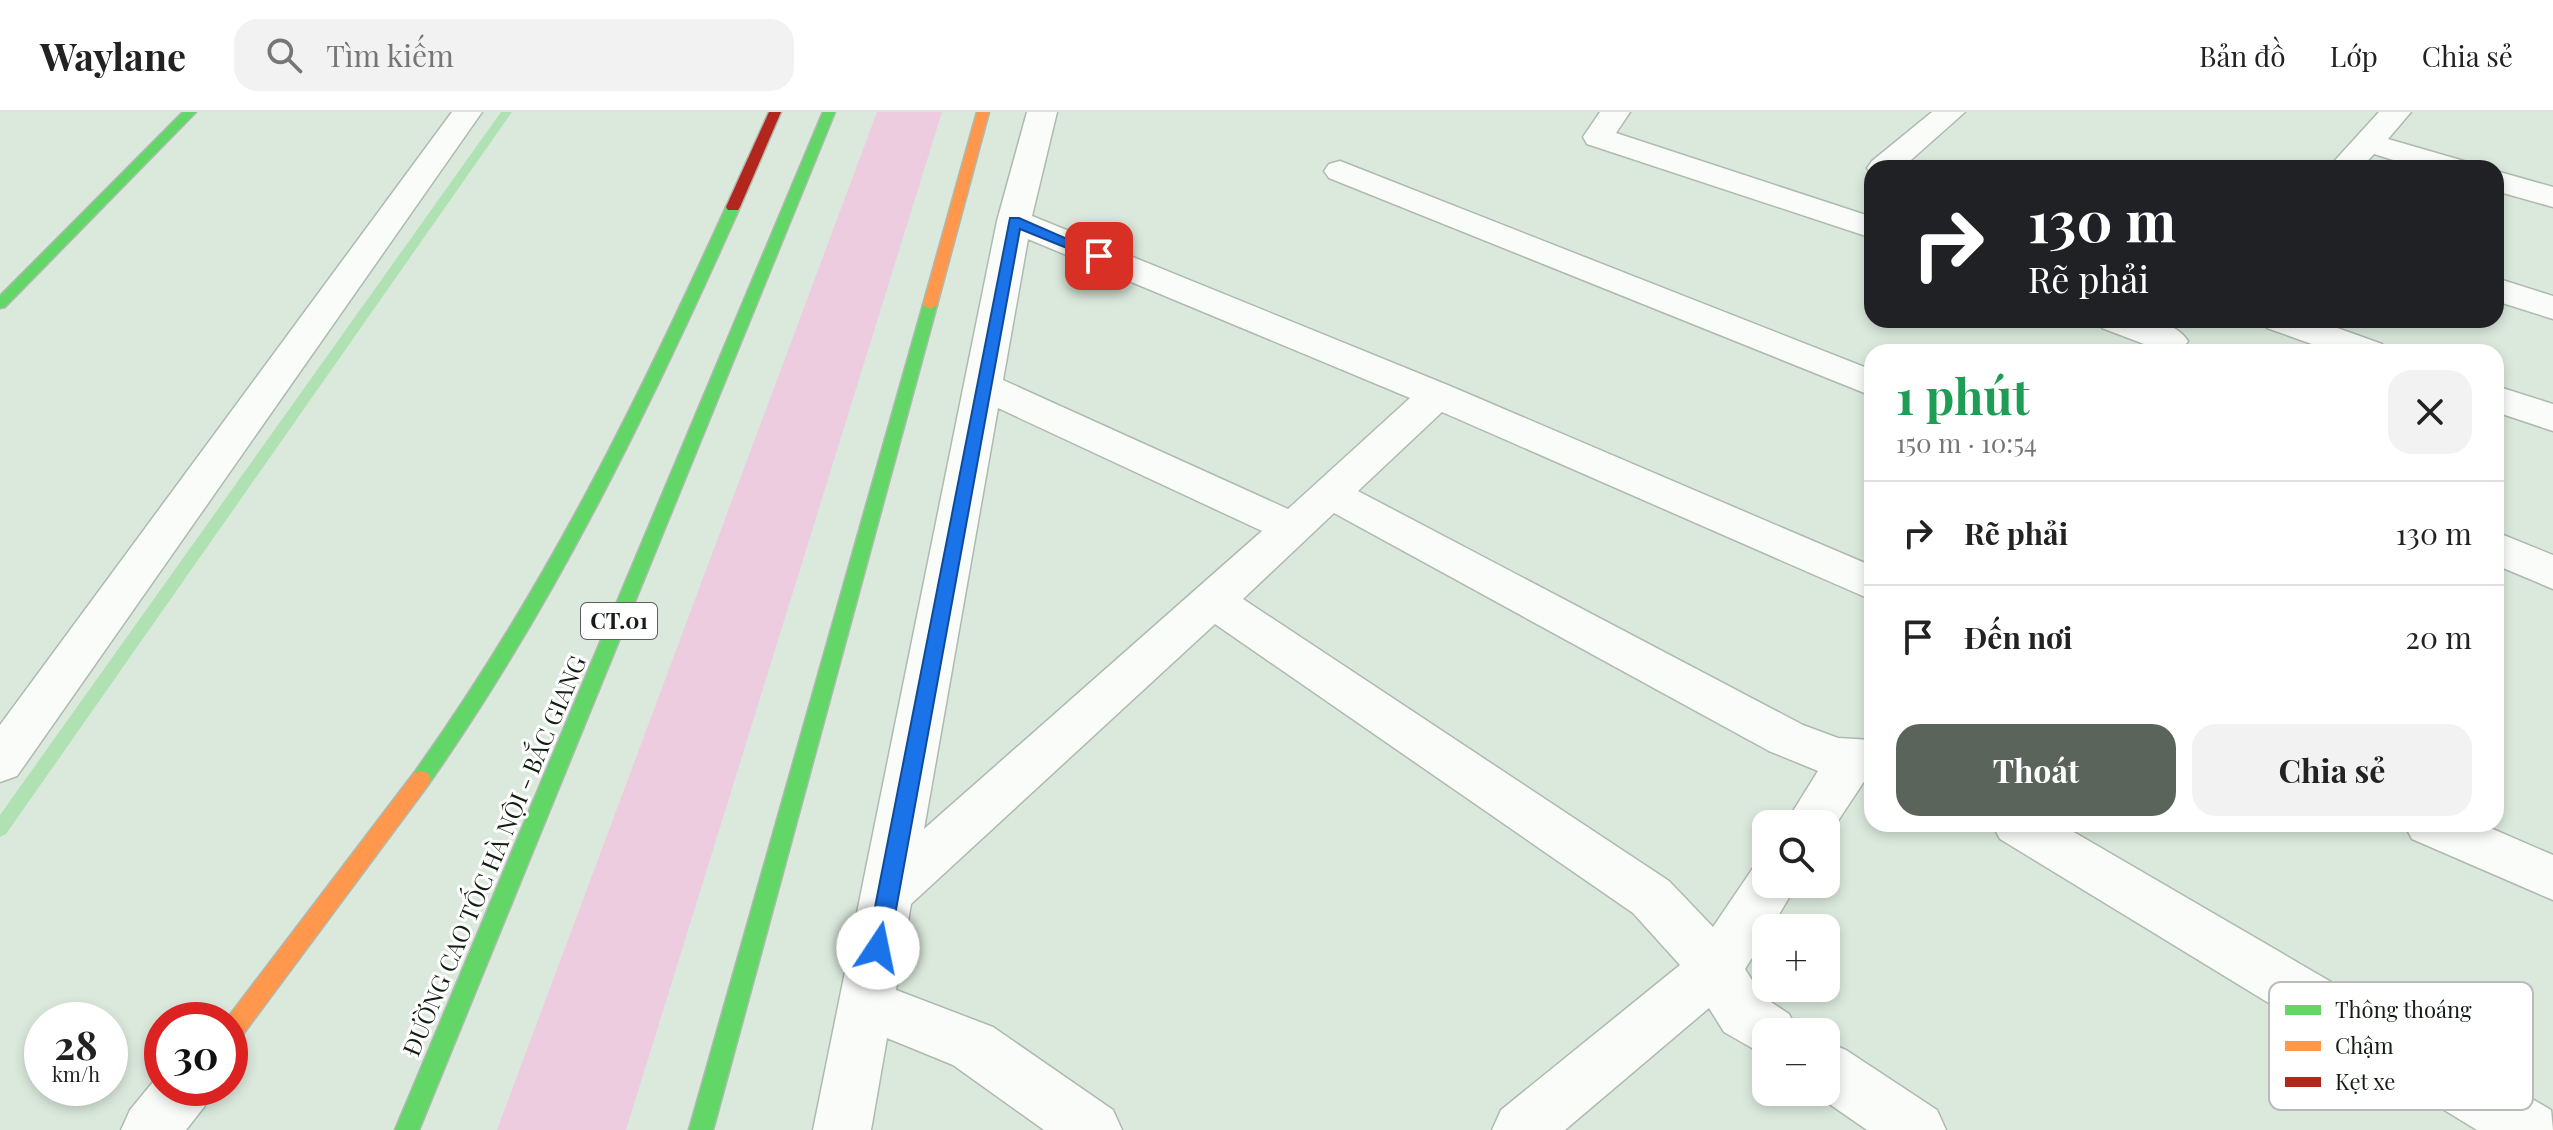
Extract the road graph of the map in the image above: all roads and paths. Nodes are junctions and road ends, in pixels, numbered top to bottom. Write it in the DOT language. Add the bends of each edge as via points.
graph roads {
  1 [pos="190,112"];
  2 [pos="467,112"];
  3 [pos="775,112"];
  4 [pos="829,112"];
  5 [pos="983,112"];
  6 [pos="1042,112"];
  7 [pos="1615,112"];
  8 [pos="1950,112"];
  9 [pos="2396,112"];
  10 [pos="2369,143"];
  11 [pos="1893,160"];
  12 [pos="2352,160"];
  13 [pos="2426,160"];
  14 [pos="1340,171"];
  15 [pos="2504,183"];
  16 [pos="1860,188"];
  17 [pos="2553,197"];
  18 [pos="1014,221"];
  19 [pos="2504,292"];
  20 [pos="0,304"];
  21 [pos="2553,308"];
  22 [pos="2142,328"];
  23 [pos="2302,328"];
  24 [pos="2175,338"];
  25 [pos="2347,344"];
  26 [pos="1864,381"];
  27 [pos="983,386"];
  28 [pos="1437,395"];
  29 [pos="2504,401"];
  30 [pos="2553,418"];
  31 [pos="1331,494"];
  32 [pos="1290,527"];
  33 [pos="2504,551"];
  34 [pos="2553,573"];
  35 [pos="1864,581"];
  36 [pos="1215,602"];
  37 [pos="1861,761"];
  38 [pos="0,762"];
  39 [pos="1821,810"];
  40 [pos="2030,832"];
  41 [pos="2447,832"];
  42 [pos="2553,878"];
  43 [pos="888,892"];
  44 [pos="1762,898"];
  45 [pos="1714,970"];
  46 [pos="2282,982"];
  47 [pos="867,1004"];
  48 [pos="248,1009"];
  49 [pos="1752,1020"];
  50 [pos="1840,1078"];
  51 [pos="169,1106"];
  52 [pos="2497,1110"];
  53 [pos="150,1130"];
  54 [pos="407,1130"];
  55 [pos="701,1130"];
  56 [pos="842,1130"];
  57 [pos="1093,1130"];
  58 [pos="1521,1130"];
  59 [pos="1917,1130"];
  60 [pos="2531,1130"];
  1 -- 20 [label="main road"];
  2 -- 38 [label="street"];
  3 -- 48 [label="main road" via="681,322 565,550 470,713"];
  4 -- 54 [label="main road, ĐƯỜNG CAO TỐC HÀ NỘI - BẮC GIANG / CT.01"];
  5 -- 55 [label="main road"];
  6 -- 18 [label="street"];
  7 -- 16 [label="street" via="1598,137"];
  8 -- 11 [label="street"];
  9 -- 10 [label="street"];
  10 -- 12 [label="street"];
  10 -- 13 [label="street"];
  14 -- 26 [label="street"];
  15 -- 17 [label="street"];
  18 -- 27 [label="street"];
  18 -- 28 [label="street"];
  19 -- 21 [label="street"];
  22 -- 24 [label="street"];
  23 -- 25 [label="street"];
  27 -- 32 [label="street"];
  27 -- 43 [label="street"];
  28 -- 31 [label="street"];
  28 -- 35 [label="street"];
  29 -- 30 [label="street"];
  31 -- 32 [label="street"];
  31 -- 37 [label="street" via="1786,738"];
  32 -- 36 [label="street"];
  33 -- 34 [label="street"];
  36 -- 43 [label="street"];
  36 -- 45 [label="street" via="1651,897"];
  37 -- 39 [label="street"];
  40 -- 46 [label="street"];
  41 -- 42 [label="street"];
  43 -- 47 [label="street"];
  44 -- 45 [label="street"];
  45 -- 49 [label="street"];
  45 -- 58 [label="street"];
  47 -- 56 [label="street"];
  47 -- 57 [label="street" via="973,1046"];
  50 -- 59 [label="street"];
  51 -- 53 [label="street"];
  52 -- 60 [label="street"];
}
